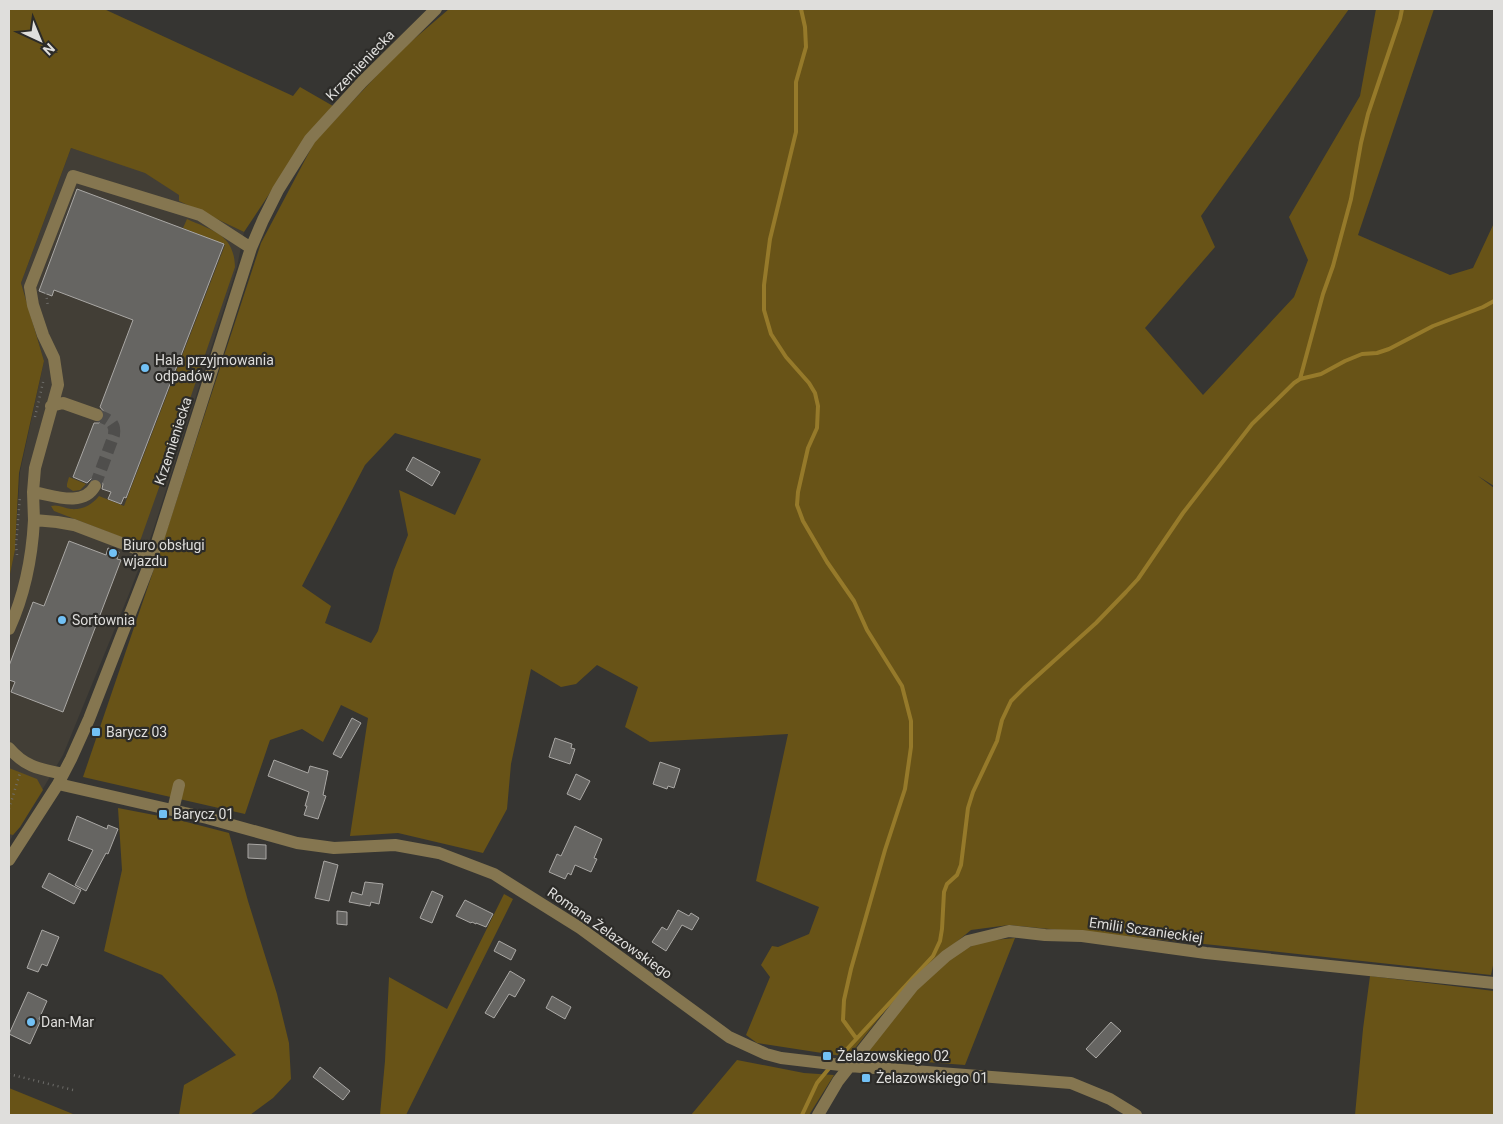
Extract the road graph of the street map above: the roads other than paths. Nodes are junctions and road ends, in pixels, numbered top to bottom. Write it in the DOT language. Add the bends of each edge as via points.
graph roads {
  1 [pos="436,9"];
  2 [pos="251,248"];
  3 [pos="51,406"];
  4 [pos="97,415"];
  5 [pos="95,486"];
  6 [pos="33,492"];
  7 [pos="34,520"];
  8 [pos="153,556"];
  9 [pos="9,629"];
  10 [pos="9,748"];
  11 [pos="61,779"];
  12 [pos="178,785"];
  13 [pos="173,810"];
  14 [pos="9,860"];
  15 [pos="1494,983"];
  16 [pos="846,1066"];
  17 [pos="818,1115"];
  18 [pos="1136,1115"];
  1 -- 2 [label="street, Krzemieniecka" via="310,139 278,190"];
  2 -- 3 [label="street" via="200,215 73,176 30,287 43,335 54,358 58,385"];
  2 -- 8 [label="street, Krzemieniecka"];
  3 -- 4 [label="street" via="63,403"];
  3 -- 6 [label="street"];
  5 -- 6 [label="street" via="81,499"];
  6 -- 7 [label="street"];
  7 -- 8 [label="street" via="74,526"];
  7 -- 9 [label="street" via="27,578"];
  8 -- 11 [label="street, Krzemieniecka" via="89,719"];
  10 -- 11 [label="street, Romana Żelazowskiego" via="24,762"];
  11 -- 13 [label="street, Romana Żelazowskiego"];
  11 -- 14 [label="street, Krzemieniecka"];
  12 -- 13 [label="street"];
  13 -- 16 [label="street, Romana Żelazowskiego" via="298,843 334,848 395,845 439,853 494,874 580,928 729,1037 781,1058"];
  15 -- 16 [label="street, Emilii Sczanieckiej" via="1008,930 968,941 946,956 912,986"];
  16 -- 17 [label="street, Emilii Sczanieckiej"];
  16 -- 18 [label="street, Romana Żelazowskiego" via="1071,1084 1110,1099"];
}
